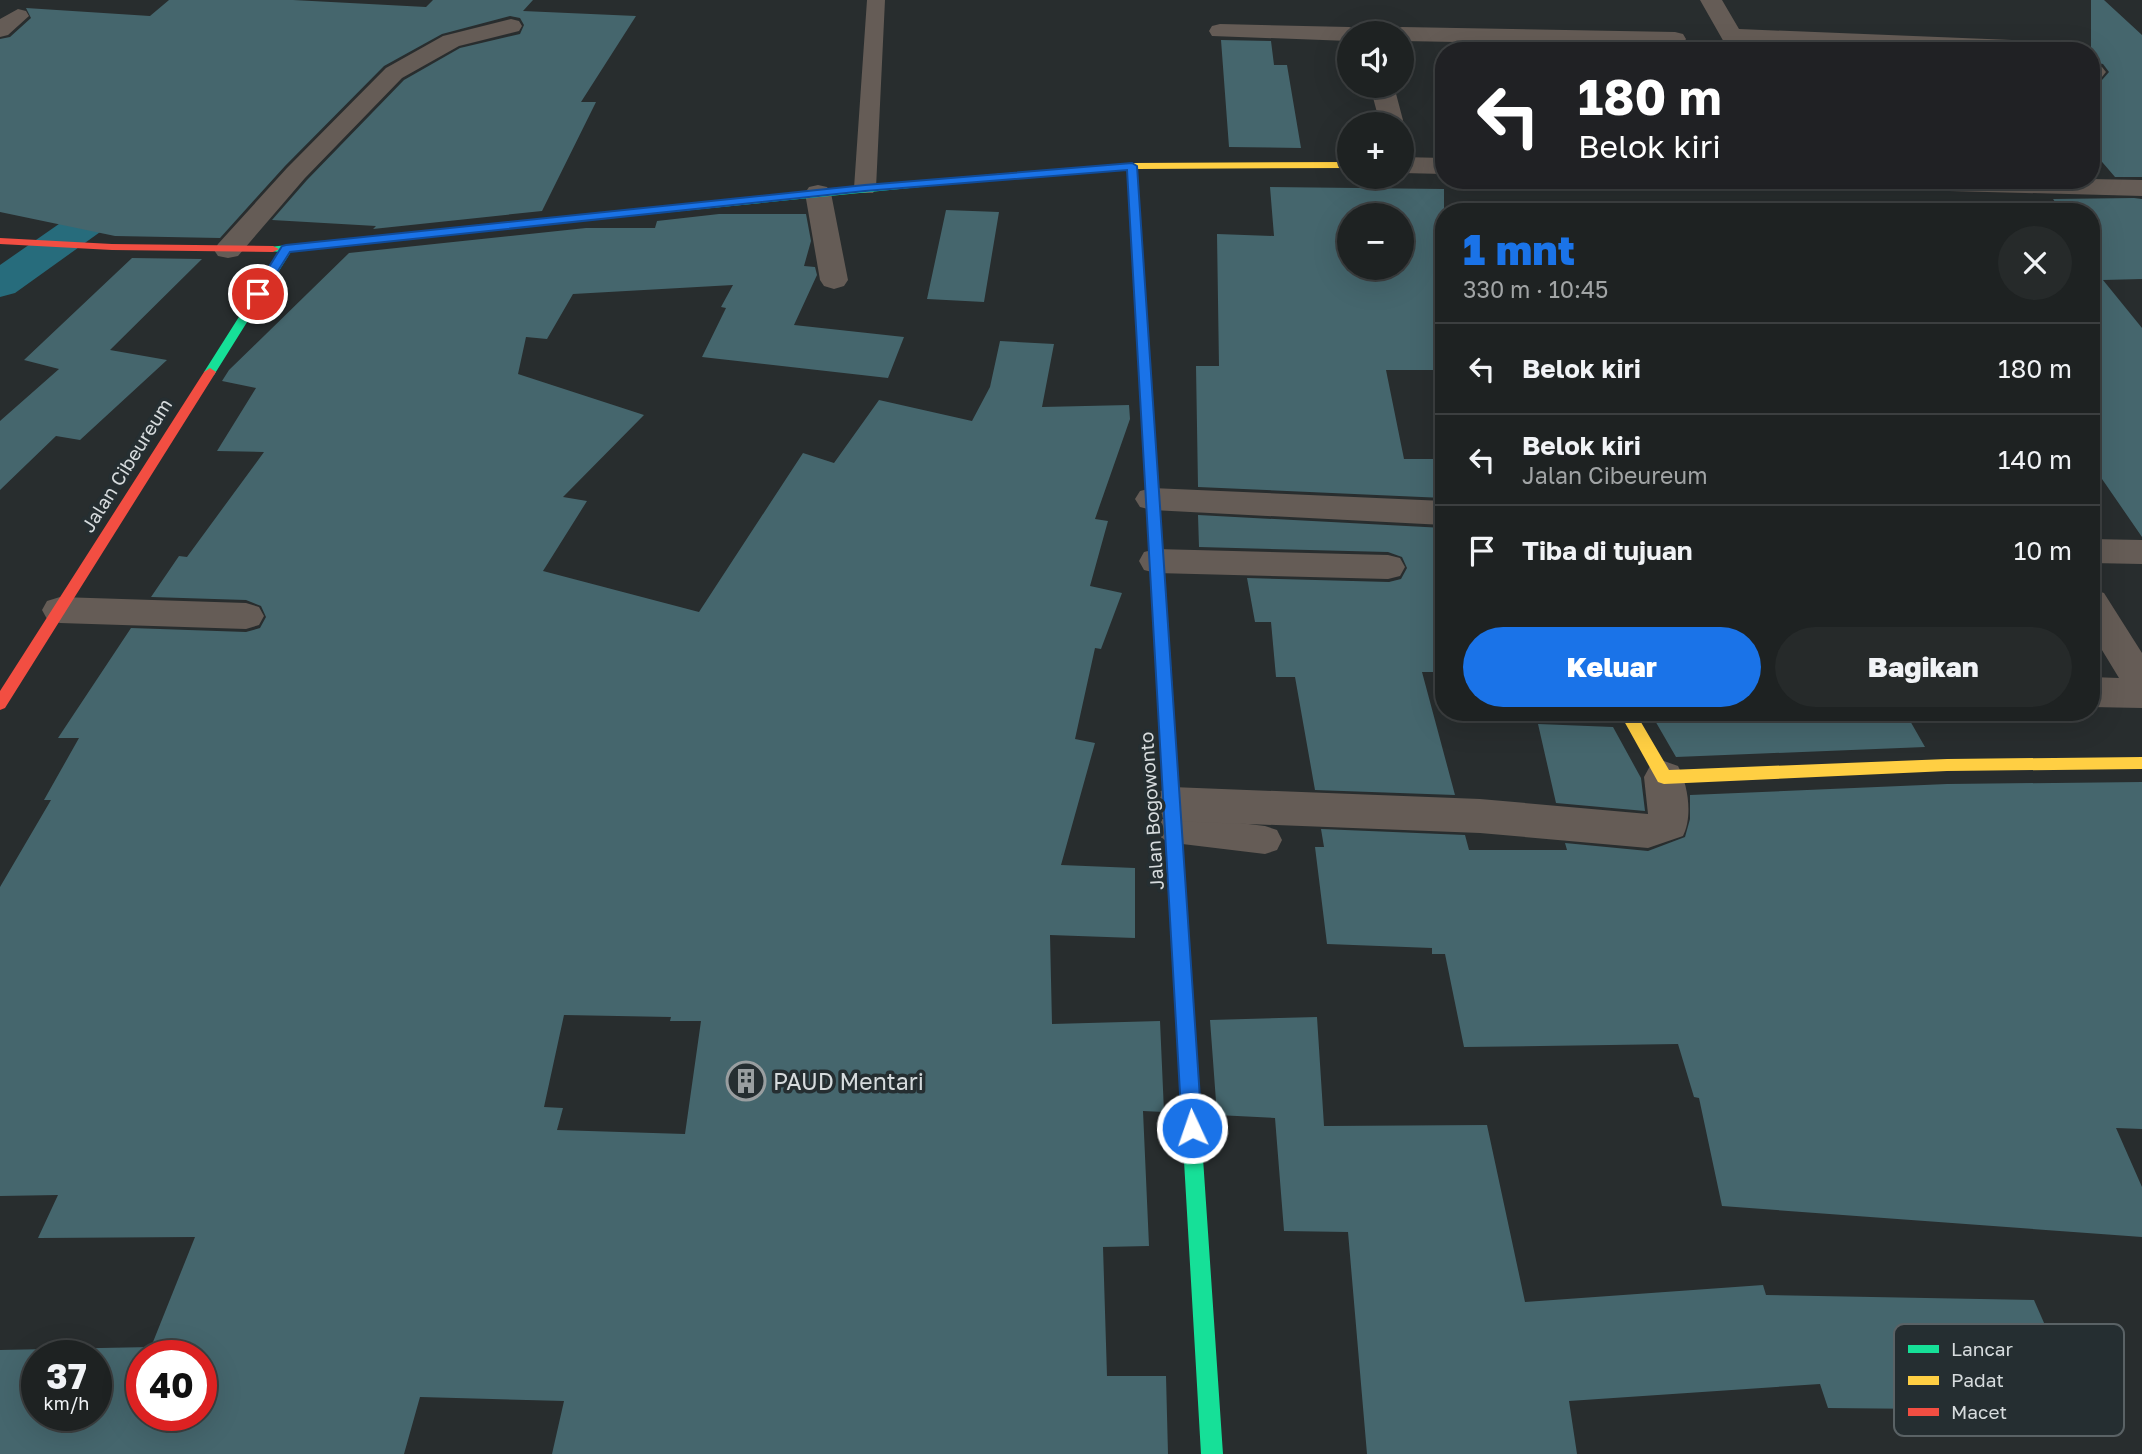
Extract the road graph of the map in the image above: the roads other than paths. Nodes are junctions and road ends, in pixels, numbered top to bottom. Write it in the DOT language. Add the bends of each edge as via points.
graph roads {
  1 [pos="876,0"];
  2 [pos="1711,0"];
  3 [pos="18,16"];
  4 [pos="511,26"];
  5 [pos="0,30"];
  6 [pos="1220,31"];
  7 [pos="1337,34"];
  8 [pos="1414,34"];
  9 [pos="1675,38"];
  10 [pos="1735,42"];
  11 [pos="1337,165"];
  12 [pos="1414,165"];
  13 [pos="1132,166"];
  14 [pos="1435,166"];
  15 [pos="865,188"];
  16 [pos="2100,188"];
  17 [pos="2142,188"];
  18 [pos="818,193"];
  19 [pos="0,241"];
  20 [pos="286,248"];
  21 [pos="228,250"];
  22 [pos="834,280"];
  23 [pos="1152,499"];
  24 [pos="1435,513"];
  25 [pos="2100,551"];
  26 [pos="2142,552"];
  27 [pos="1157,561"];
  28 [pos="1388,567"];
  29 [pos="60,610"];
  30 [pos="246,616"];
  31 [pos="2100,616"];
  32 [pos="2142,684"];
  33 [pos="2100,692"];
  34 [pos="2142,693"];
  35 [pos="0,704"];
  36 [pos="1632,721"];
  37 [pos="2142,763"];
  38 [pos="1664,776"];
  39 [pos="1173,817"];
  40 [pos="1265,840"];
  41 [pos="1212,1454"];
  1 -- 15 [label="lane"];
  2 -- 10 [label="street"];
  3 -- 5 [label="street"];
  4 -- 21 [label="street" via="451,41 394,74"];
  6 -- 7 [label="street"];
  8 -- 9 [label="street"];
  11 -- 13 [label="street"];
  12 -- 14 [label="street"];
  13 -- 15 [label="street"];
  13 -- 23 [label="street, Jalan Bogowonto"];
  15 -- 18 [label="street"];
  16 -- 17 [label="street"];
  18 -- 20 [label="street"];
  18 -- 22 [label="street"];
  19 -- 21 [label="street"];
  20 -- 21 [label="street"];
  20 -- 29 [label="street, Jalan Cibeureum"];
  23 -- 24 [label="street"];
  23 -- 27 [label="street, Jalan Bogowonto"];
  25 -- 26 [label="street"];
  27 -- 28 [label="street"];
  27 -- 39 [label="street, Jalan Bogowonto"];
  29 -- 30 [label="street"];
  29 -- 35 [label="street, Jalan Cibeureum"];
  31 -- 32 [label="street"];
  33 -- 34 [label="street"];
  36 -- 38 [label="street"];
  37 -- 38 [label="street"];
  38 -- 39 [label="street" via="1670,824 1648,831 1480,816"];
  39 -- 40 [label="lane"];
  39 -- 41 [label="street, Jalan Bogowonto"];
}
